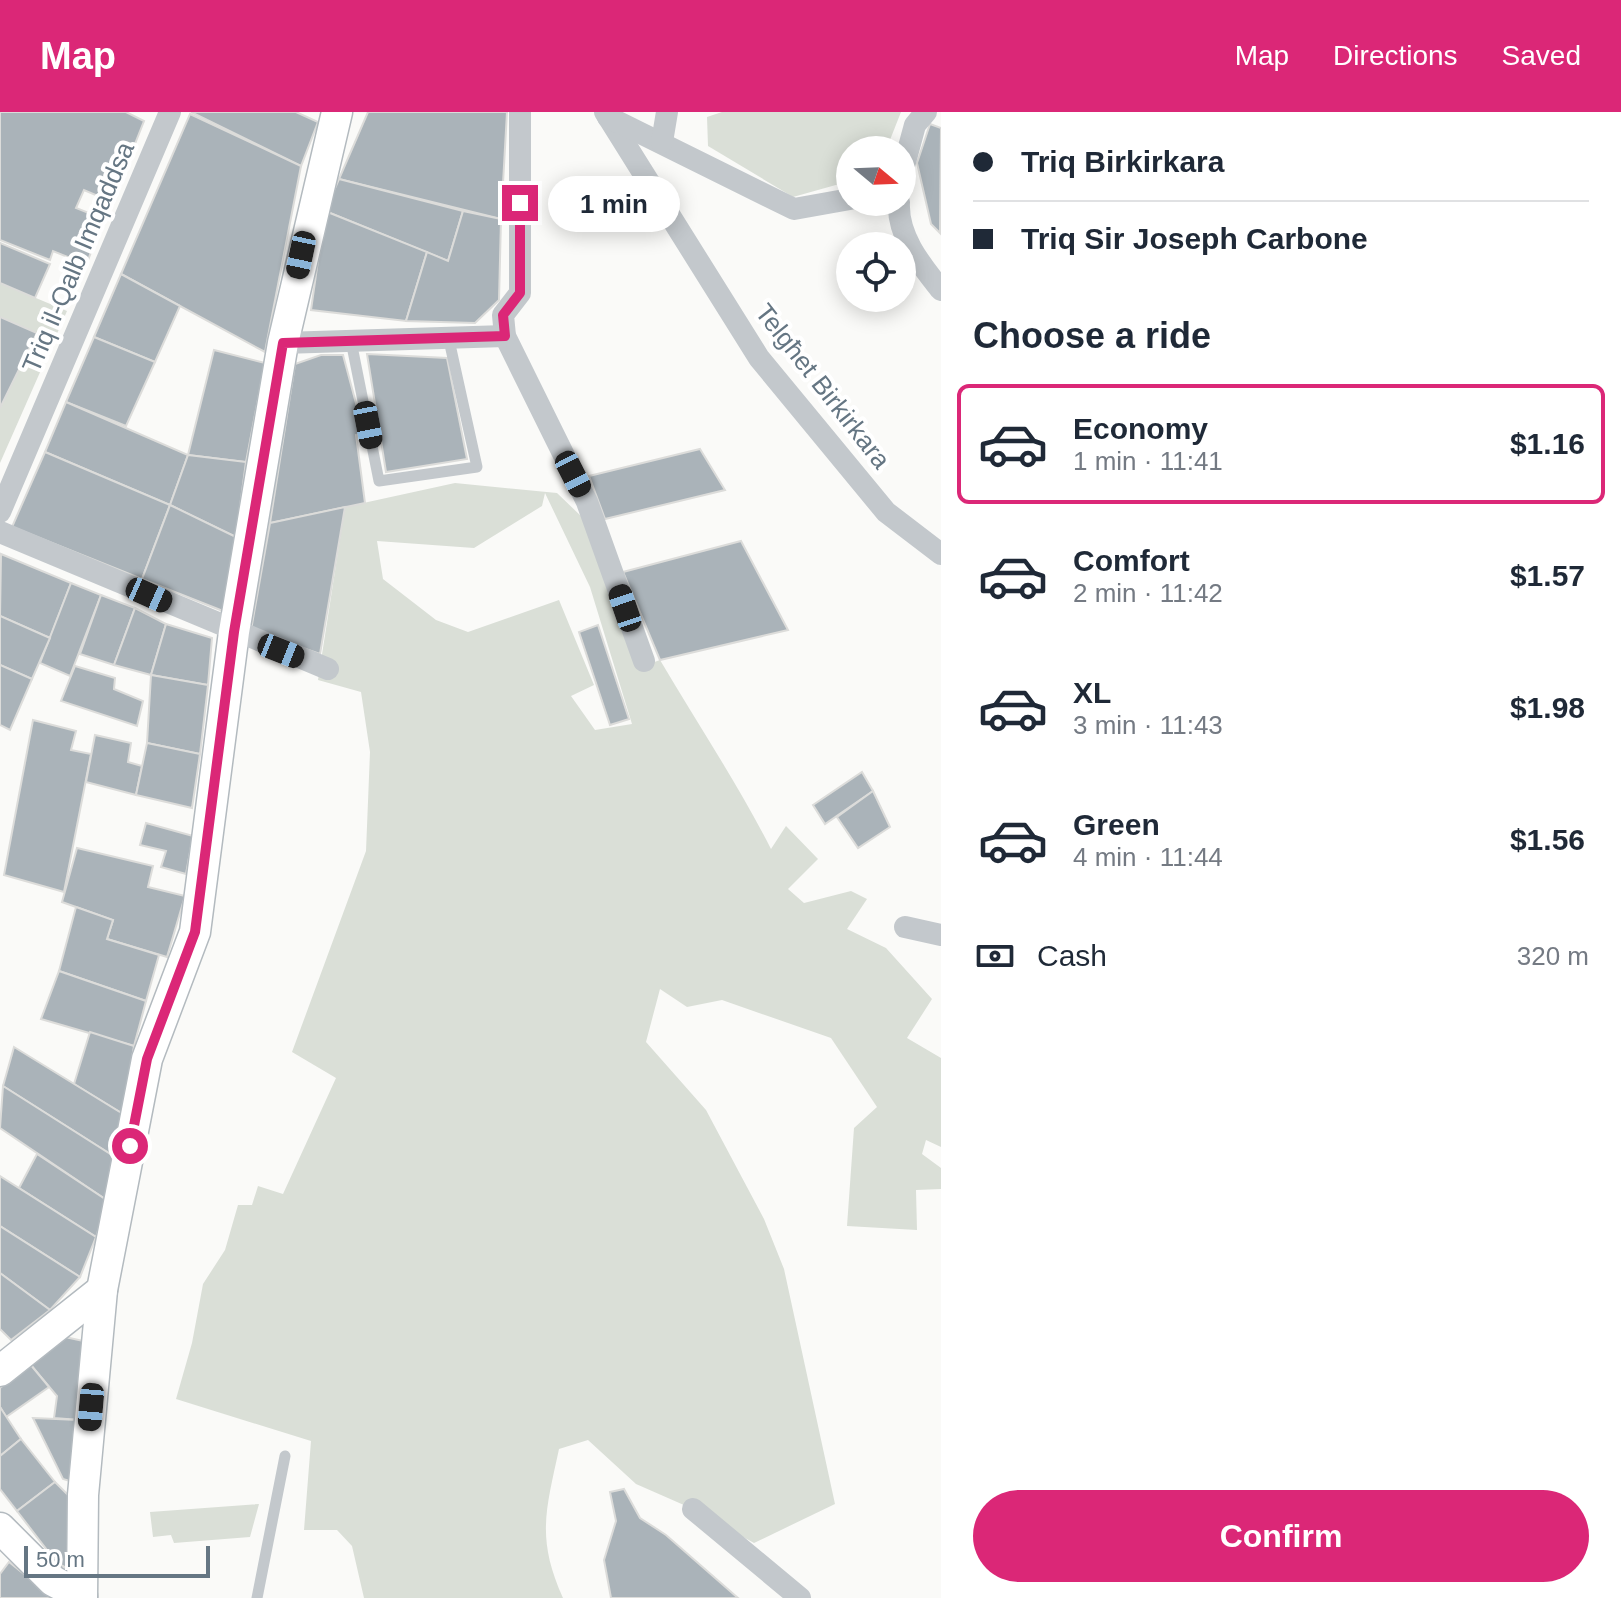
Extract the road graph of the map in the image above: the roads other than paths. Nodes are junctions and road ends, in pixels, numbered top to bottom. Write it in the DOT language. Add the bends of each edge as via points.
graph roads {
  1 [pos="170,112"];
  2 [pos="337,112"];
  3 [pos="520,112"];
  4 [pos="667,112"];
  5 [pos="926,112"];
  6 [pos="606,115"];
  7 [pos="912,136"];
  8 [pos="662,142"];
  9 [pos="836,202"];
  10 [pos="900,216"];
  11 [pos="941,290"];
  12 [pos="505,336"];
  13 [pos="449,340"];
  14 [pos="351,341"];
  15 [pos="283,343"];
  16 [pos="0,512"];
  17 [pos="0,532"];
  18 [pos="941,554"];
  19 [pos="234,632"];
  20 [pos="644,661"];
  21 [pos="328,669"];
  22 [pos="905,927"];
  23 [pos="941,935"];
  24 [pos="102,1290"];
  25 [pos="0,1371"];
  26 [pos="285,1456"];
  27 [pos="693,1509"];
  28 [pos="0,1528"];
  29 [pos="82,1597"];
  30 [pos="257,1598"];
  31 [pos="800,1598"];
  1 -- 16 [label="street, Triq il-Qalb Imqaddsa"];
  2 -- 15 [label="main road"];
  3 -- 12 [label="street" via="520,293 503,315"];
  4 -- 8 [label="street"];
  5 -- 7 [label="street"];
  6 -- 8 [label="street"];
  6 -- 18 [label="street, Telgħet Birkirkara" via="759,358 886,512"];
  8 -- 9 [label="street" via="794,209"];
  10 -- 11 [label="street" via="913,255"];
  12 -- 13 [label="street"];
  12 -- 20 [label="street" via="587,502"];
  13 -- 14 [label="street"];
  13 -- 14 [label="lane" via="477,467 379,481"];
  14 -- 15 [label="street"];
  15 -- 19 [label="main road"];
  17 -- 19 [label="street"];
  19 -- 21 [label="street"];
  19 -- 24 [label="main road" via="195,932 147,1059"];
  22 -- 23 [label="street"];
  24 -- 25 [label="main road"];
  24 -- 29 [label="main road" via="83,1495"];
  26 -- 30 [label="lane"];
  27 -- 31 [label="street"];
  28 -- 29 [label="main road" via="53,1581"];
}
